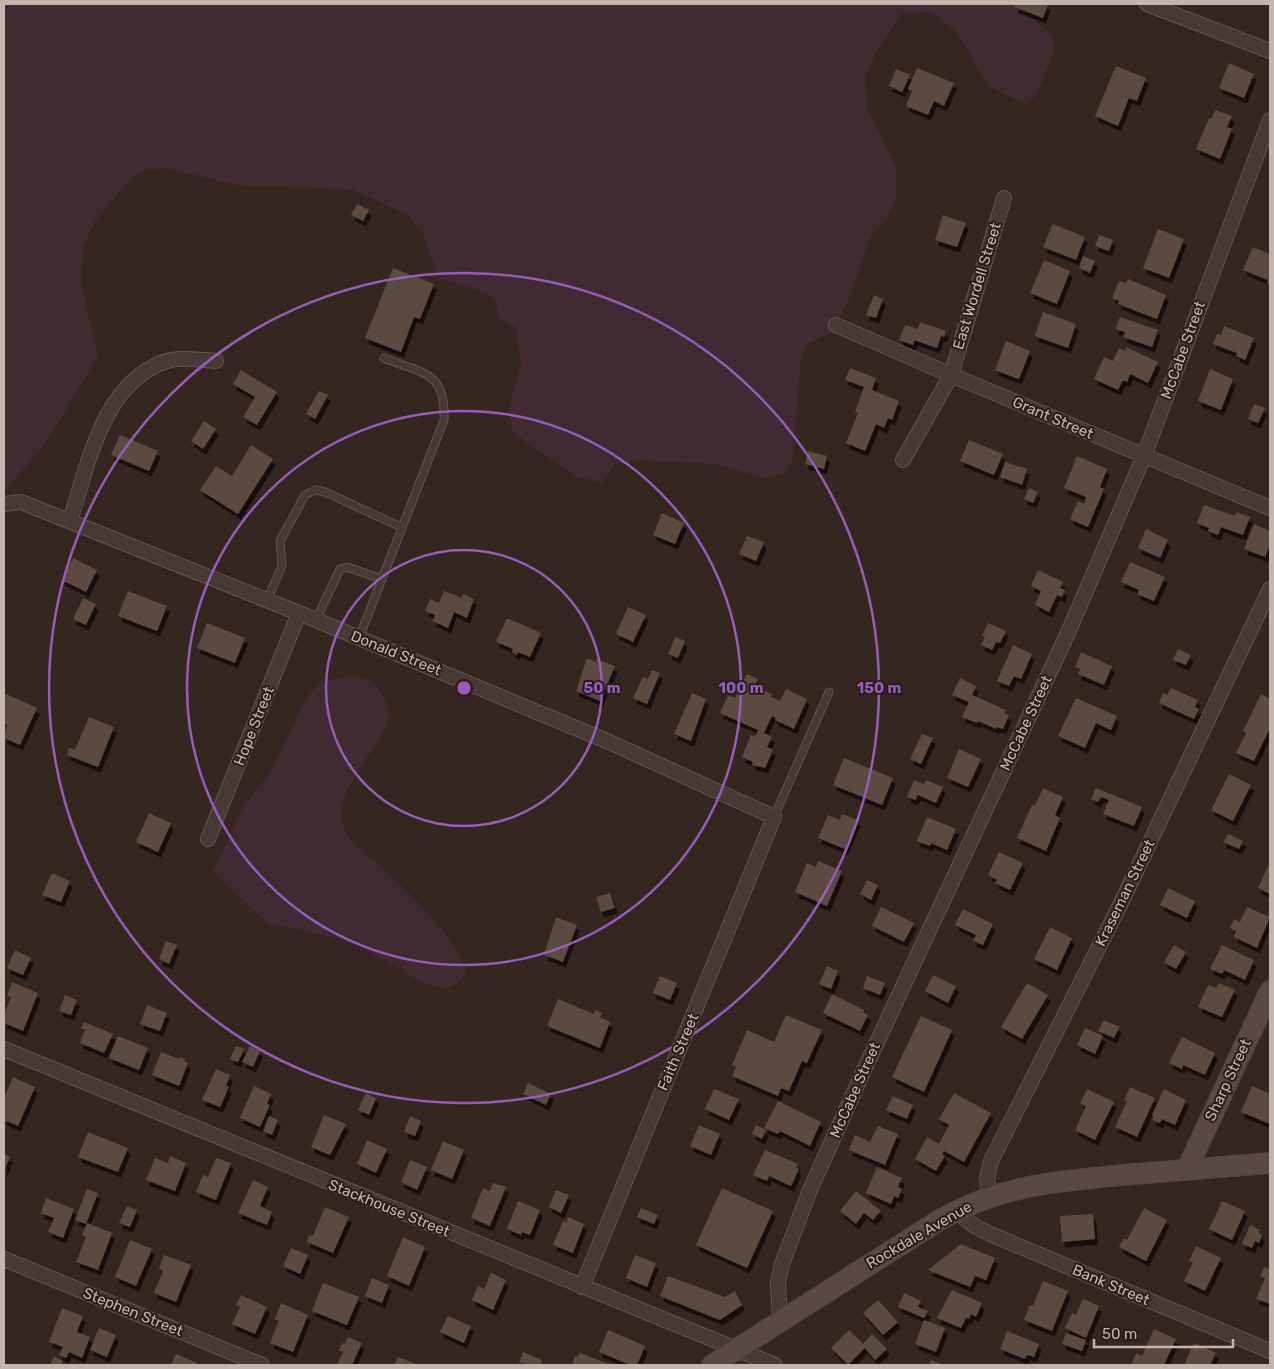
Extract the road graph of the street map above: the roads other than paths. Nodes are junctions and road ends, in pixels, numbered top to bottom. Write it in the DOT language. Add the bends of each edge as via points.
graph roads {
  1 [pos="1146,4"];
  2 [pos="1270,51"];
  3 [pos="1270,120"];
  4 [pos="1004,198"];
  5 [pos="836,324"];
  6 [pos="384,358"];
  7 [pos="216,361"];
  8 [pos="951,375"];
  9 [pos="1144,456"];
  10 [pos="903,460"];
  11 [pos="4,504"];
  12 [pos="1270,508"];
  13 [pos="70,521"];
  14 [pos="401,527"];
  15 [pos="382,579"];
  16 [pos="1270,589"];
  17 [pos="267,600"];
  18 [pos="299,613"];
  19 [pos="316,620"];
  20 [pos="360,638"];
  21 [pos="829,692"];
  22 [pos="774,817"];
  23 [pos="208,839"];
  24 [pos="1270,990"];
  25 [pos="4,1049"];
  26 [pos="1270,1163"];
  27 [pos="1186,1169"];
  28 [pos="990,1197"];
  29 [pos="956,1211"];
  30 [pos="4,1259"];
  31 [pos="582,1287"];
  32 [pos="780,1321"];
  33 [pos="735,1350"];
  34 [pos="1270,1351"];
  35 [pos="262,1365"];
  36 [pos="712,1365"];
  37 [pos="775,1365"];
  1 -- 2 [label="street"];
  3 -- 9 [label="street, McCabe Street"];
  4 -- 8 [label="street, East Wordell Street"];
  5 -- 8 [label="street, Grant Street"];
  6 -- 14 [label="lane" via="436,380 443,392 445,406 444,420"];
  7 -- 13 [label="street" via="171,360 145,372 125,390 103,424"];
  8 -- 9 [label="street, Grant Street"];
  8 -- 10 [label="street, East Wordell Street"];
  9 -- 12 [label="street, Grant Street"];
  9 -- 32 [label="street, McCabe Street" via="1067,635 810,1190 782,1264 778,1283"];
  11 -- 13 [label="street, Donald Street" via="21,502"];
  13 -- 17 [label="street, Donald Street"];
  14 -- 15 [label="lane"];
  14 -- 17 [label="lane" via="325,492 316,490 305,495 280,541 282,566"];
  15 -- 19 [label="lane" via="347,567 340,569"];
  15 -- 20 [label="lane"];
  16 -- 28 [label="street, Kraseman Street" via="1125,894 991,1161 987,1178"];
  17 -- 18 [label="street, Donald Street"];
  18 -- 19 [label="street, Donald Street"];
  18 -- 23 [label="street, Hope Street"];
  19 -- 20 [label="street, Donald Street"];
  20 -- 22 [label="street, Donald Street" via="607,740"];
  21 -- 22 [label="lane"];
  22 -- 31 [label="street, Faith Street"];
  24 -- 27 [label="main road, Sharp Street"];
  25 -- 31 [label="street, Stackhouse Street"];
  26 -- 27 [label="main road, Rockdale Avenue"];
  27 -- 28 [label="main road, Rockdale Avenue" via="1046,1183"];
  28 -- 29 [label="main road, Rockdale Avenue"];
  29 -- 32 [label="main road, Rockdale Avenue"];
  29 -- 34 [label="street, Bank Street" via="990,1234"];
  30 -- 35 [label="street, Stephen Street"];
  31 -- 33 [label="street, Stackhouse Street"];
  32 -- 33 [label="main road, Rockdale Avenue"];
  33 -- 36 [label="main road, Rockdale Avenue"];
  33 -- 37 [label="street, Stackhouse Street"];
}
